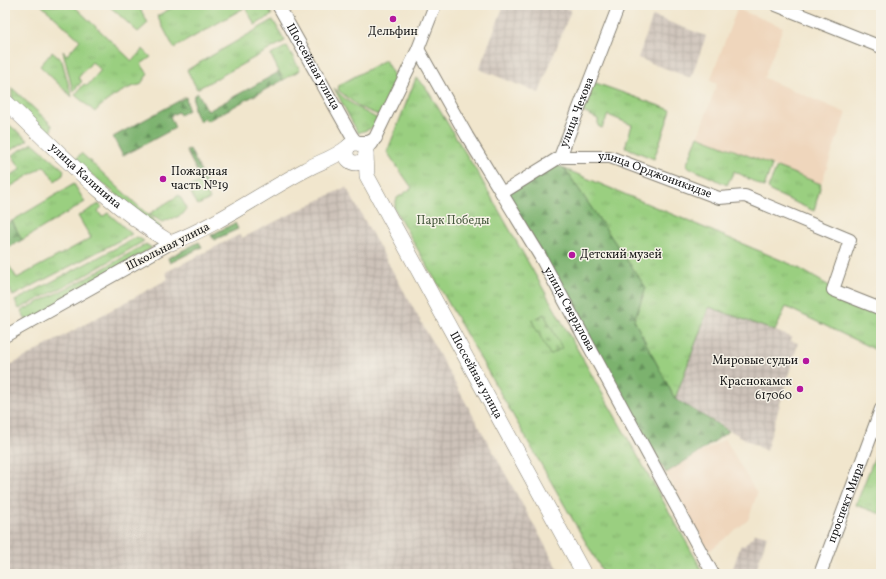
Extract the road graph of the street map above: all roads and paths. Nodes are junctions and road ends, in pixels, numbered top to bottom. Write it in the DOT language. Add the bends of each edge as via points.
graph roads {
  1 [pos="278,5"];
  2 [pos="435,5"];
  3 [pos="619,5"];
  4 [pos="776,5"];
  5 [pos="881,47"];
  6 [pos="418,49"];
  7 [pos="5,101"];
  8 [pos="376,138"];
  9 [pos="352,145"];
  10 [pos="366,154"];
  11 [pos="560,157"];
  12 [pos="330,158"];
  13 [pos="351,162"];
  14 [pos="367,176"];
  15 [pos="502,193"];
  16 [pos="172,243"];
  17 [pos="881,309"];
  18 [pos="5,336"];
  19 [pos="881,409"];
  20 [pos="584,574"];
  21 [pos="713,574"];
  22 [pos="820,574"];
  1 -- 9 [label="street, Шоссейная улица" via="347,129"];
  2 -- 6 [label="street"];
  3 -- 11 [label="street, улица Чехова"];
  4 -- 5 [label="street"];
  6 -- 8 [label="street"];
  6 -- 15 [label="street, улица Свердлова"];
  7 -- 16 [label="main road, улица Калинина" via="106,197"];
  8 -- 9 [label="street"];
  8 -- 10 [label="street"];
  9 -- 10 [label="main road" via="364,147"];
  9 -- 12 [label="main road, Школьная улица"];
  9 -- 13 [label="main road" via="347,156"];
  10 -- 13 [label="main road" via="361,161"];
  10 -- 14 [label="main road"];
  11 -- 15 [label="street, улица Чехова"];
  11 -- 17 [label="street, улица Орджоникидзе" via="610,158 719,198 745,196 850,240 833,290"];
  12 -- 13 [label="main road"];
  12 -- 16 [label="main road, Школьная улица" via="201,231"];
  13 -- 14 [label="main road"];
  14 -- 20 [label="main road, Шоссейная улица"];
  15 -- 21 [label="street, улица Свердлова" via="544,263"];
  16 -- 18 [label="street, Школьная улица"];
  19 -- 22 [label="street, проспект Мира"];
}
